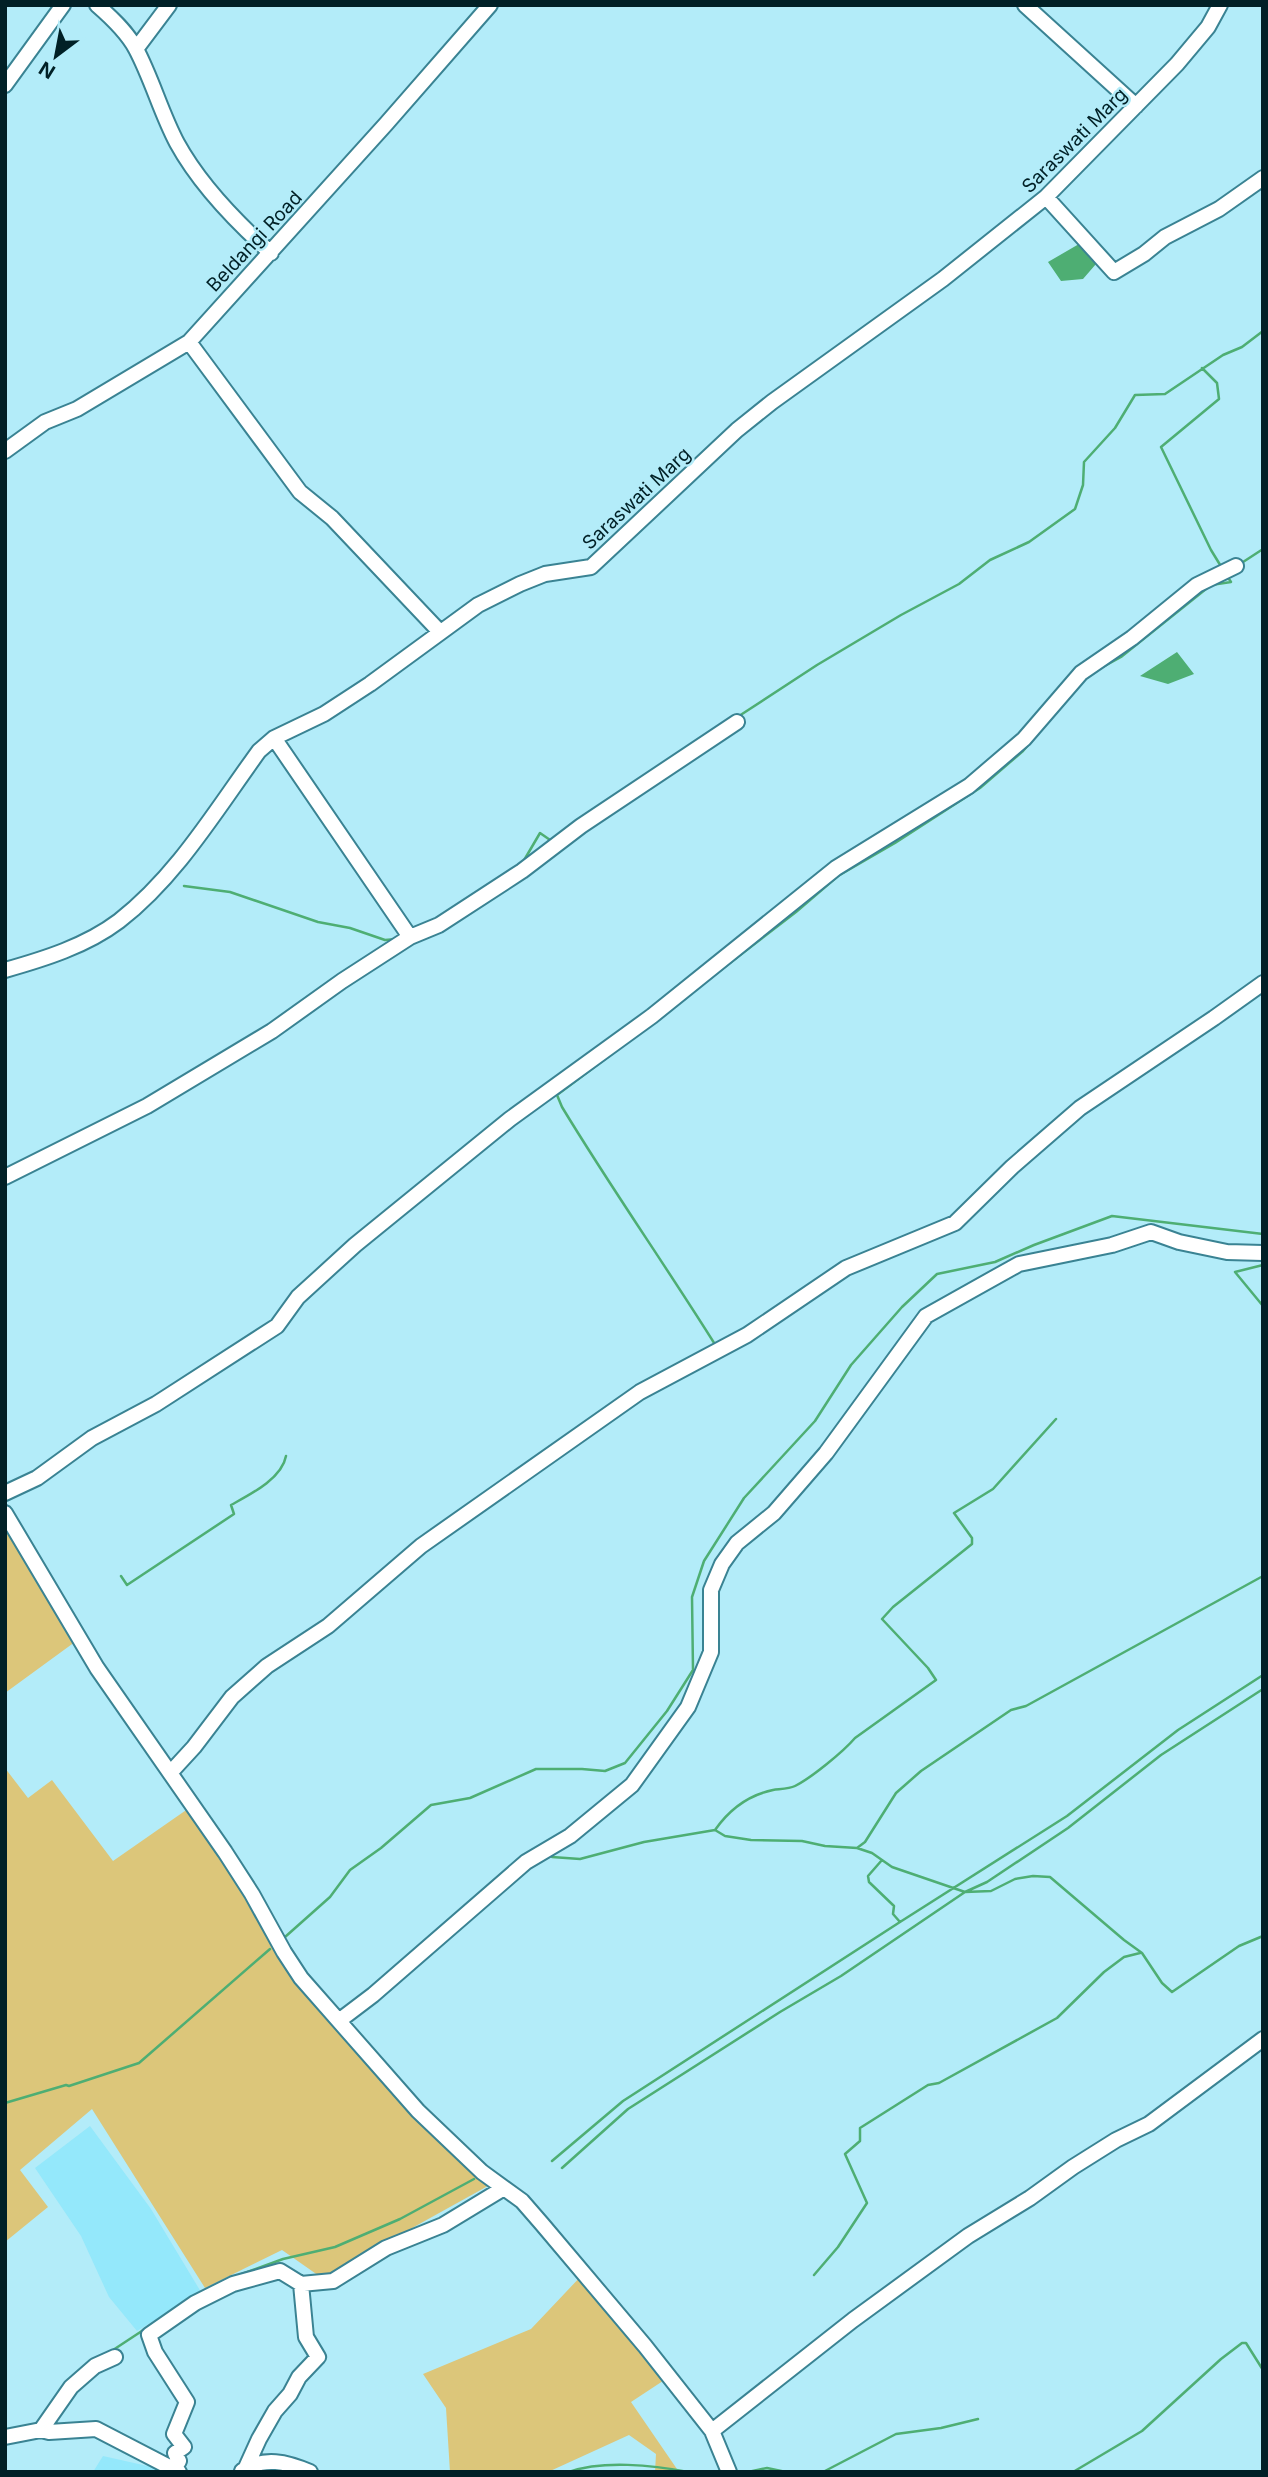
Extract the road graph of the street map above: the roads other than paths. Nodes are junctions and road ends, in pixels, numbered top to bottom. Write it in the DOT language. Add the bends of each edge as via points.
graph roads {
  1 [pos="63,5"];
  2 [pos="97,5"];
  3 [pos="169,5"];
  4 [pos="490,5"];
  5 [pos="1025,5"];
  6 [pos="1220,5"];
  7 [pos="136,49"];
  8 [pos="5,85"];
  9 [pos="1136,106"];
  10 [pos="1263,178"];
  11 [pos="1046,197"];
  12 [pos="271,253"];
  13 [pos="189,342"];
  14 [pos="5,451"];
  15 [pos="1236,566"];
  16 [pos="440,632"];
  17 [pos="737,722"];
  18 [pos="274,738"];
  19 [pos="410,937"];
  20 [pos="5,970"];
  21 [pos="1263,983"];
  22 [pos="5,1177"];
  23 [pos="1263,1253"];
  24 [pos="5,1493"];
  25 [pos="5,1513"];
  26 [pos="171,1772"];
  27 [pos="340,2020"];
  28 [pos="1263,2039"];
  29 [pos="504,2188"];
  30 [pos="301,2284"];
  31 [pos="115,2357"];
  32 [pos="41,2431"];
  33 [pos="712,2431"];
  34 [pos="5,2437"];
  35 [pos="177,2470"];
  36 [pos="243,2470"];
  37 [pos="310,2472"];
  38 [pos="729,2472"];
  1 -- 8 [label="street"];
  2 -- 7 [label="street"];
  3 -- 7 [label="street"];
  4 -- 12 [label="street, Beldangi Road"];
  5 -- 9 [label="street"];
  6 -- 9 [label="street, Saraswati Marg" via="1208,27"];
  7 -- 12 [label="street" via="176,141 220,203"];
  9 -- 11 [label="street, Saraswati Marg"];
  10 -- 11 [label="street" via="1114,272"];
  11 -- 16 [label="street, Saraswati Marg" via="737,430 591,567 520,584 478,605"];
  12 -- 13 [label="street, Beldangi Road"];
  13 -- 14 [label="street, Beldangi Road" via="77,409 45,422"];
  13 -- 16 [label="street" via="300,492 332,518"];
  15 -- 24 [label="street" via="1197,585 1081,674 1024,739 969,786 836,868 652,1016 510,1119 355,1245 298,1297 277,1326 156,1404 92,1438 37,1478"];
  16 -- 18 [label="street, Saraswati Marg" via="324,714"];
  17 -- 19 [label="street" via="523,870 439,925"];
  18 -- 19 [label="street"];
  18 -- 20 [label="street, Saraswati Marg" via="259,751 175,867 117,923 72,948"];
  19 -- 22 [label="street" via="272,1031 147,1106"];
  21 -- 26 [label="street" via="1080,1108 956,1223 846,1268 747,1335 640,1392 421,1546 328,1626 267,1666 232,1697"];
  23 -- 27 [label="street" via="1227,1252 1152,1232 1018,1264 926,1316 826,1453 722,1564 711,1590 712,1651 688,1707 632,1785 570,1836 526,1862"];
  25 -- 26 [label="street" via="79,1639"];
  26 -- 27 [label="street" via="301,1978"];
  27 -- 29 [label="street" via="418,2110"];
  28 -- 33 [label="street" via="1149,2124 1116,2140 968,2236"];
  29 -- 30 [label="street" via="443,2225 386,2248 333,2281"];
  29 -- 33 [label="street" via="542,2224"];
  30 -- 35 [label="street" via="281,2272 233,2284 149,2335 159,2360 187,2402 174,2434 184,2447 175,2453"];
  30 -- 36 [label="street" via="306,2337 318,2357 275,2411"];
  31 -- 32 [label="street" via="95,2366 71,2387"];
  32 -- 34 [label="street"];
  32 -- 35 [label="street" via="96,2429"];
  33 -- 38 [label="street"];
  36 -- 37 [label="street" via="276,2461"];
}
